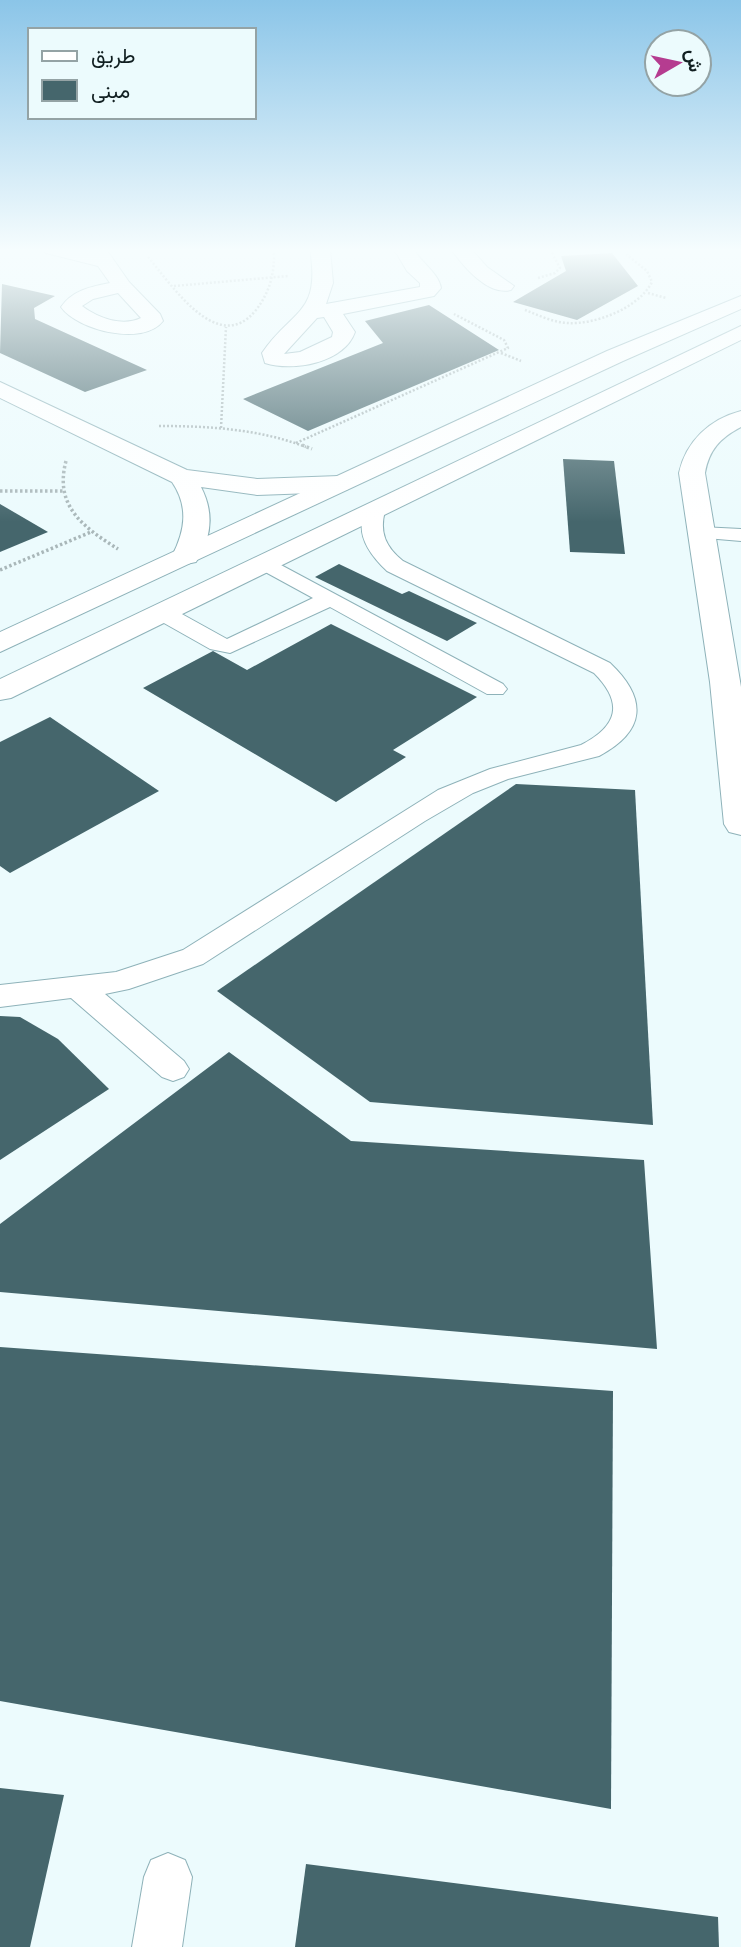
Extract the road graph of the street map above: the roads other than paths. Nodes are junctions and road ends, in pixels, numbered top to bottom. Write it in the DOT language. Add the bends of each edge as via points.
graph roads {
  1 [pos="649,340"];
  2 [pos="723,340"];
  3 [pos="0,389"];
  4 [pos="740,418"];
  5 [pos="181,477"];
  6 [pos="339,484"];
  7 [pos="375,511"];
  8 [pos="701,533"];
  9 [pos="741,535"];
  10 [pos="186,556"];
  11 [pos="266,563"];
  12 [pos="331,598"];
  13 [pos="163,613"];
  14 [pos="0,643"];
  15 [pos="733,683"];
  16 [pos="495,689"];
  17 [pos="0,691"];
  18 [pos="741,824"];
  19 [pos="78,988"];
  20 [pos="0,996"];
  21 [pos="173,1069"];
  22 [pos="168,1877"];
  23 [pos="157,1947"];
  1 -- 6 [label="street"];
  2 -- 7 [label="street"];
  3 -- 5 [label="street"];
  4 -- 8 [label="street" via="711,435 694,459"];
  5 -- 6 [label="street" via="257,487"];
  5 -- 10 [label="street" via="199,514"];
  6 -- 10 [label="street"];
  7 -- 11 [label="street"];
  7 -- 19 [label="lane" via="371,533 395,566 602,668 619,683 627,701 625,719 613,736 592,750 495,775 435,802 193,957 118,982"];
  8 -- 9 [label="lane"];
  8 -- 15 [label="street"];
  10 -- 14 [label="street"];
  11 -- 12 [label="lane"];
  11 -- 13 [label="street"];
  12 -- 13 [label="lane" via="230,646 218,644"];
  12 -- 16 [label="lane"];
  13 -- 17 [label="street"];
  15 -- 18 [label="street"];
  19 -- 20 [label="lane"];
  19 -- 21 [label="lane"];
  22 -- 23 [label="lane"];
}
